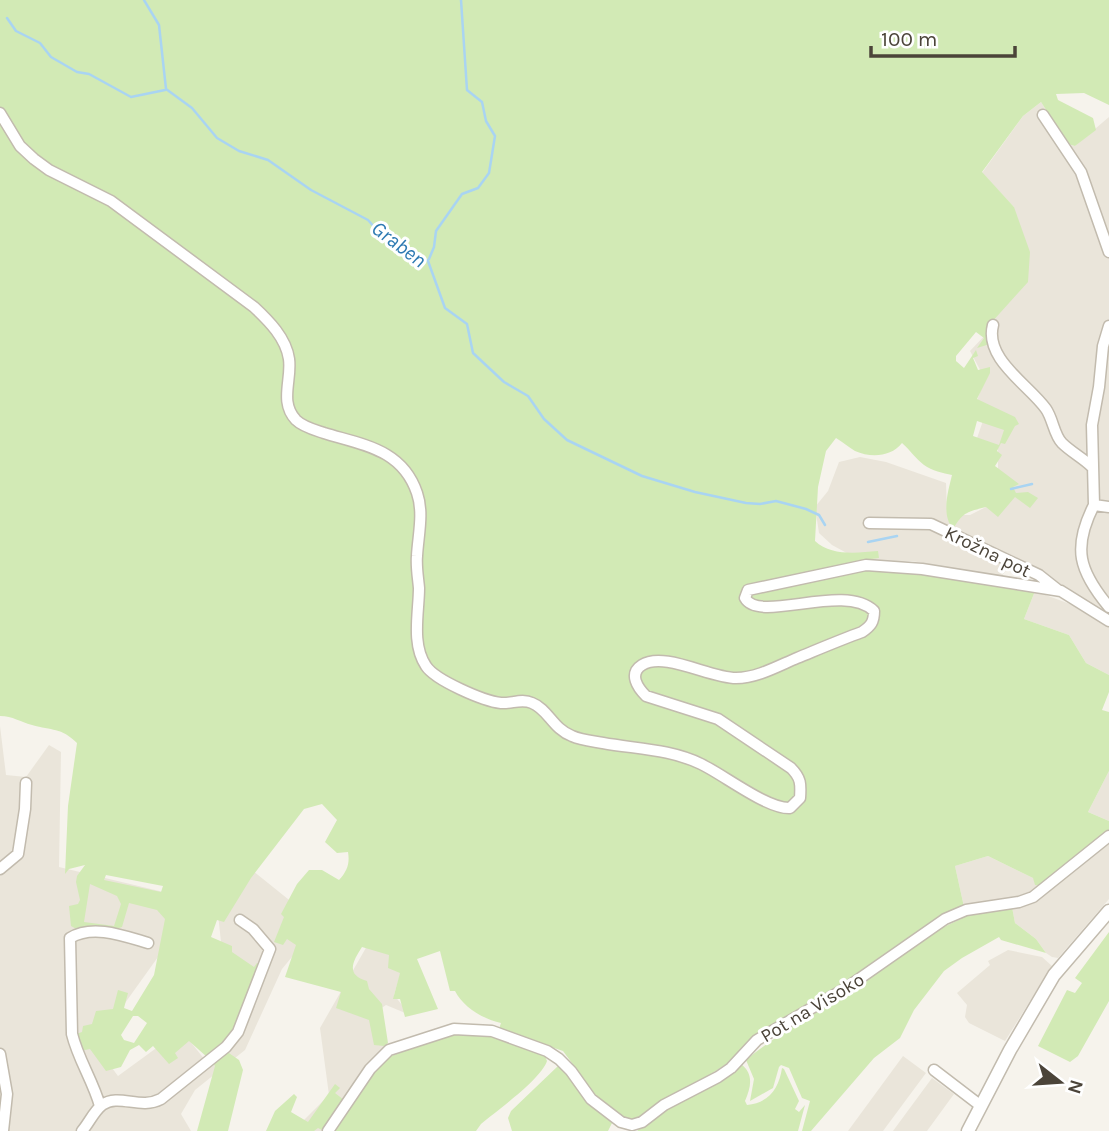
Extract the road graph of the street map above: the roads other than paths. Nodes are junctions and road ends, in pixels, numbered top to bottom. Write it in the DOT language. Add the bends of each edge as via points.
graph roads {
  1 [pos="0,113"];
  2 [pos="1043,115"];
  3 [pos="1109,252"];
  4 [pos="993,325"];
  5 [pos="1109,326"];
  6 [pos="1109,379"];
  7 [pos="1099,387"];
  8 [pos="1092,467"];
  9 [pos="1094,505"];
  10 [pos="1109,507"];
  11 [pos="869,523"];
  12 [pos="1061,591"];
  13 [pos="1109,607"];
  14 [pos="1109,621"];
  15 [pos="26,783"];
  16 [pos="1109,836"];
  17 [pos="0,869"];
  18 [pos="1109,911"];
  19 [pos="240,920"];
  20 [pos="148,943"];
  21 [pos="0,1054"];
  22 [pos="934,1070"];
  23 [pos="100,1106"];
  24 [pos="981,1106"];
  25 [pos="629,1128"];
  26 [pos="4,1131"];
  27 [pos="82,1131"];
  28 [pos="328,1131"];
  29 [pos="968,1131"];
  1 -- 12 [label="street, Krožna pot" via="20,146 34,159 111,201 272,325 289,357 286,396 296,421 385,452 411,477 419,496 418,641 424,663 435,675 479,696 499,703 534,703 562,732 576,738 684,757 769,804 790,808 800,798 801,787 791,768 718,719 646,696 634,680 636,671 642,665 666,661 737,678 776,668 862,632 871,626 874,611 862,604 813,601 756,608 747,603 746,594 754,587 866,565"];
  2 -- 3 [label="street" via="1081,172"];
  4 -- 8 [label="street" via="997,352 1013,376 1046,409 1060,441"];
  5 -- 7 [label="street"];
  6 -- 7 [label="street"];
  7 -- 8 [label="street" via="1092,425"];
  8 -- 9 [label="street"];
  9 -- 10 [label="street"];
  9 -- 13 [label="street" via="1080,544 1082,562"];
  11 -- 12 [label="street, Krožna pot" via="938,527 1039,575"];
  12 -- 14 [label="street, Krožna pot"];
  15 -- 17 [label="street" via="18,854"];
  16 -- 25 [label="street, Pot na Visoko" via="1033,897 966,910 945,919 846,988 757,1040 718,1077"];
  18 -- 24 [label="street" via="1054,975"];
  19 -- 23 [label="street" via="270,949 237,1032 226,1047 153,1103 111,1100"];
  20 -- 23 [label="street" via="92,932 70,938 72,1034"];
  21 -- 26 [label="street" via="7,1094"];
  22 -- 24 [label="street"];
  23 -- 27 [label="street"];
  24 -- 29 [label="street"];
  25 -- 28 [label="street, Pot na Visoko" via="591,1099 571,1071 547,1051 492,1031 454,1029 389,1050 370,1069"];
}
